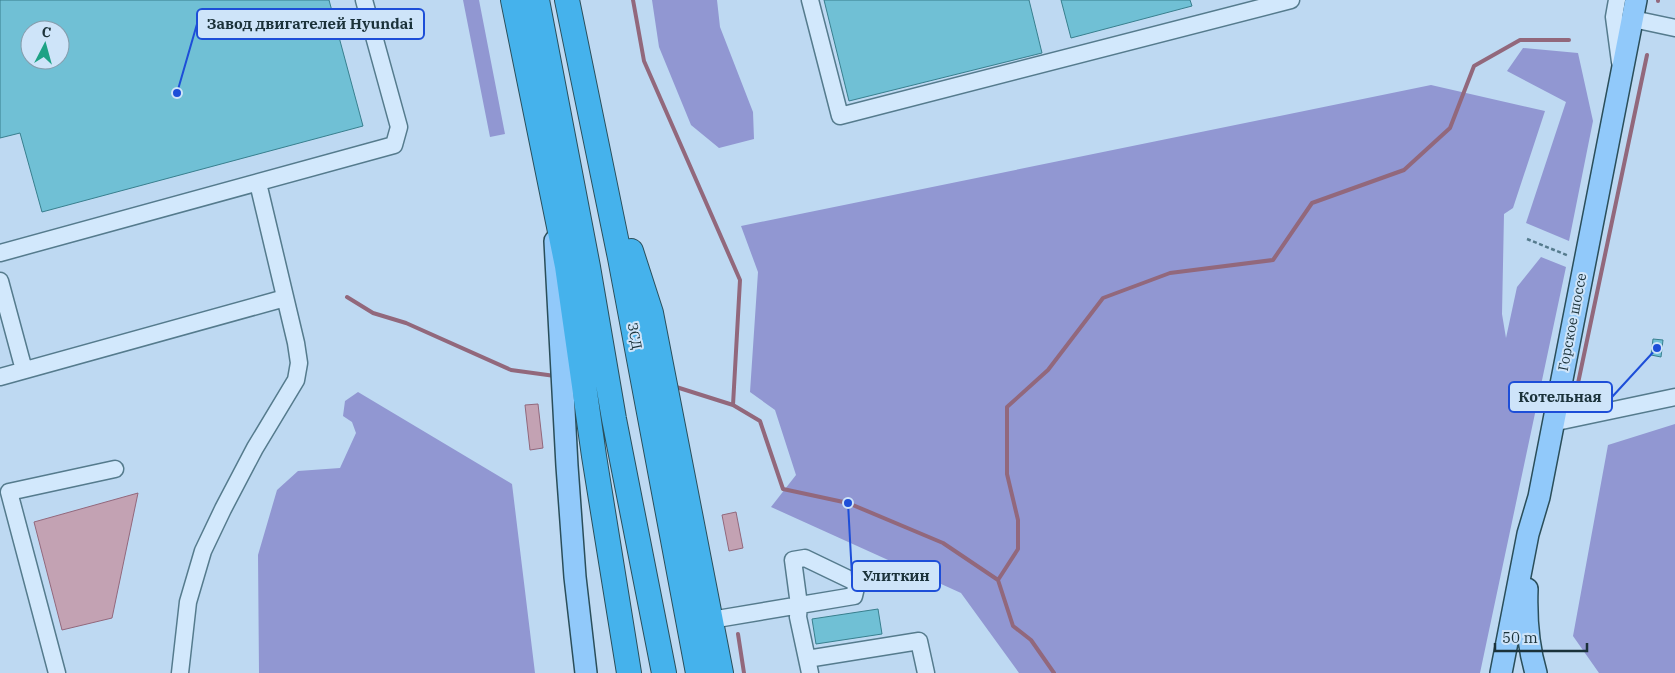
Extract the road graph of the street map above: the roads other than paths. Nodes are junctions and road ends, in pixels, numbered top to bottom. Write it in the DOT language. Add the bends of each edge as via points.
graph roads {
  1 [pos="364,0"];
  2 [pos="513,0"];
  3 [pos="537,0"];
  4 [pos="568,0"];
  5 [pos="810,0"];
  6 [pos="1291,0"];
  7 [pos="1617,0"];
  8 [pos="1634,9"];
  9 [pos="1675,28"];
  10 [pos="1622,72"];
  11 [pos="596,137"];
  12 [pos="258,183"];
  13 [pos="555,208"];
  14 [pos="0,253"];
  15 [pos="0,281"];
  16 [pos="285,298"];
  17 [pos="24,370"];
  18 [pos="0,377"];
  19 [pos="1675,397"];
  20 [pos="1552,422"];
  21 [pos="115,468"];
  22 [pos="1538,497"];
  23 [pos="710,620"];
  24 [pos="809,666"];
  25 [pos="57,673"];
  26 [pos="180,673"];
  27 [pos="586,673"];
  28 [pos="629,673"];
  29 [pos="664,673"];
  30 [pos="698,673"];
  31 [pos="721,673"];
  32 [pos="926,673"];
  33 [pos="1501,673"];
  34 [pos="1536,673"];
  1 -- 12 [label="street" via="399,127 394,145"];
  2 -- 13 [label="highway"];
  3 -- 29 [label="highway" via="615,428"];
  4 -- 11 [label="highway, ЗСД"];
  5 -- 6 [label="street" via="840,116"];
  7 -- 10 [label="street" via="1614,17"];
  8 -- 9 [label="street"];
  8 -- 10 [label="main road, Горское шоссе"];
  10 -- 20 [label="main road, Горское шоссе"];
  11 -- 23 [label="highway" via="651,313"];
  11 -- 30 [label="highway, ЗСД"];
  12 -- 14 [label="street"];
  12 -- 16 [label="street"];
  13 -- 27 [label="main road" via="555,267 575,577"];
  13 -- 28 [label="highway"];
  15 -- 17 [label="street"];
  16 -- 17 [label="street"];
  16 -- 26 [label="street" via="299,363 296,380 255,448 203,551 188,602"];
  17 -- 18 [label="street"];
  19 -- 20 [label="street"];
  20 -- 22 [label="main road, Горское шоссе"];
  21 -- 25 [label="street" via="9,492"];
  22 -- 33 [label="main road, Горское шоссе"];
  22 -- 34 [label="main road" via="1526,606"];
  23 -- 24 [label="street" via="798,605"];
  23 -- 31 [label="highway"];
  24 -- 32 [label="street" via="919,641"];
}
